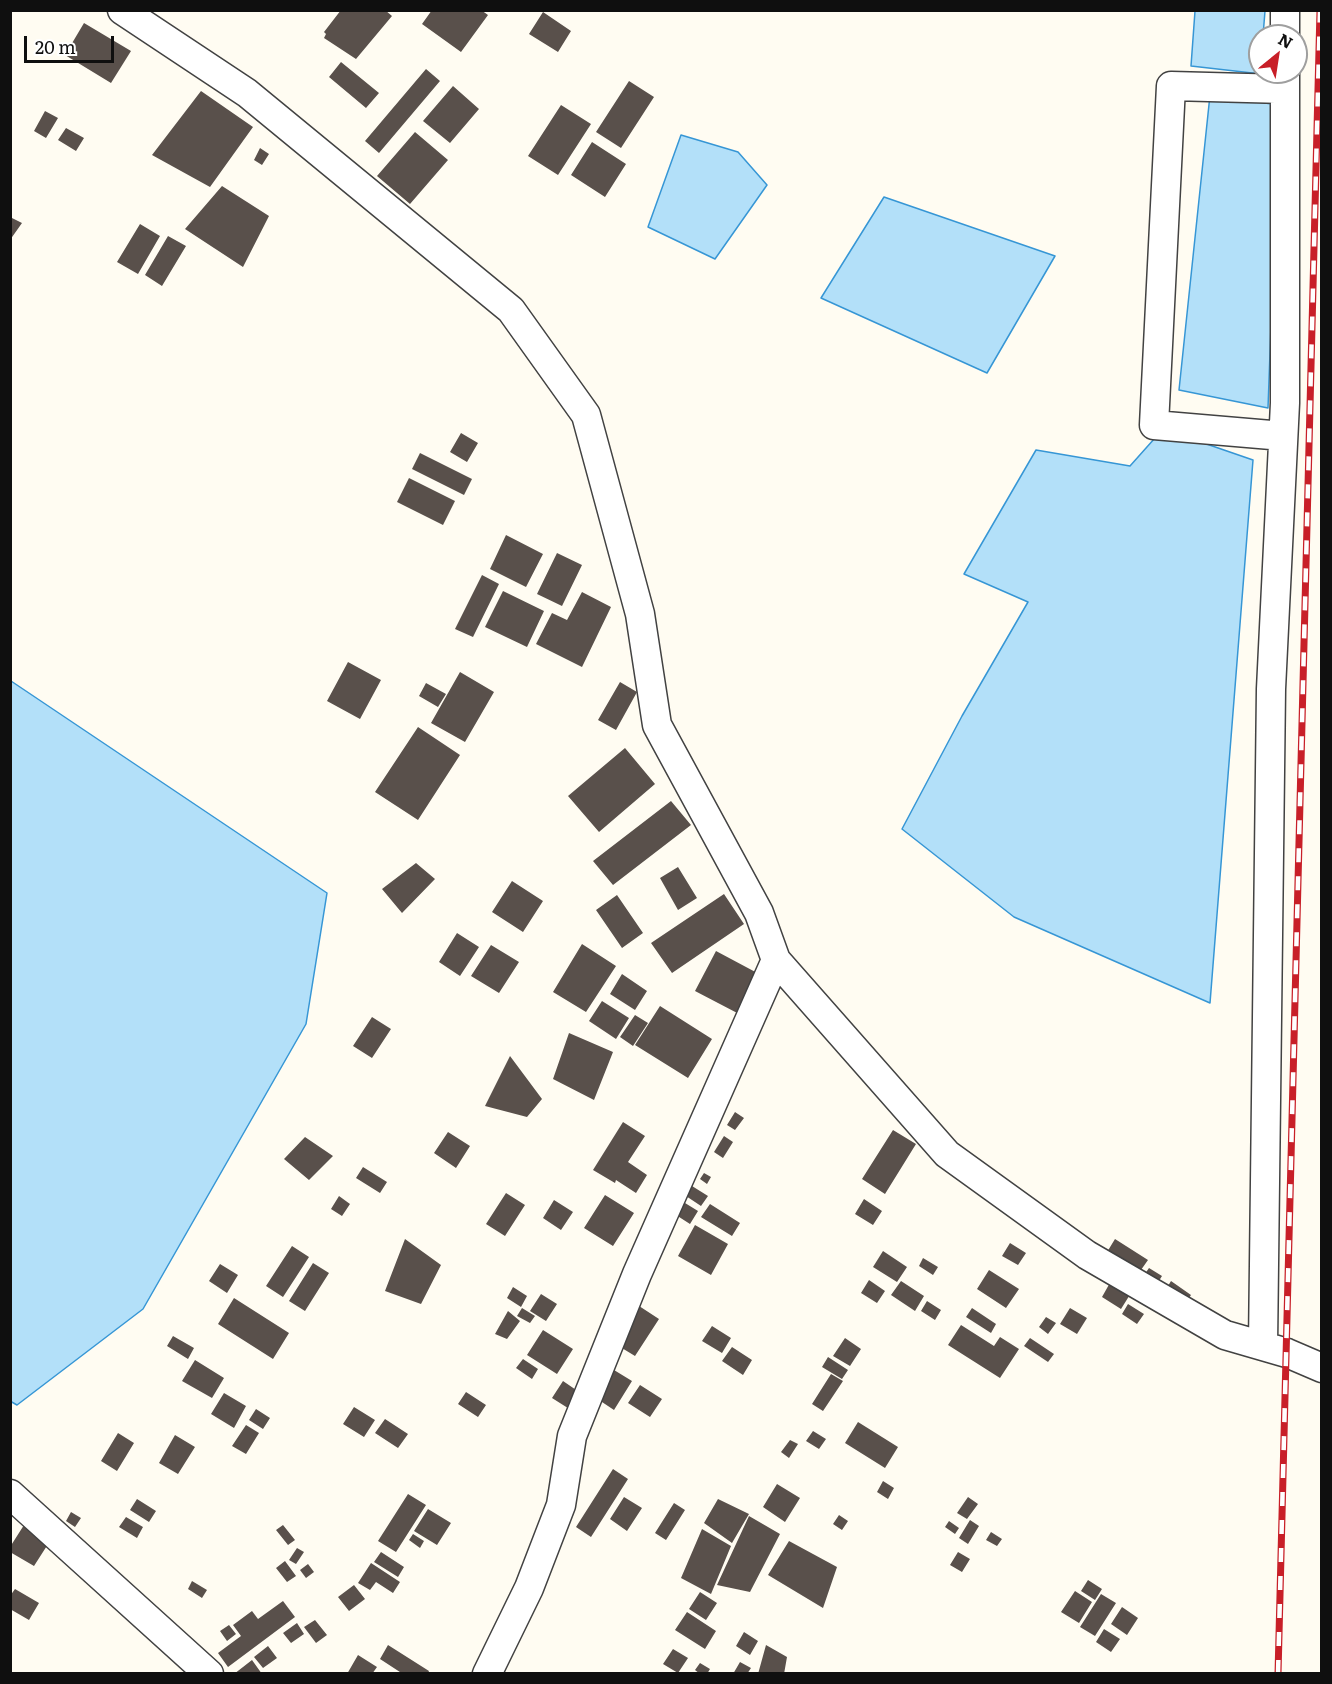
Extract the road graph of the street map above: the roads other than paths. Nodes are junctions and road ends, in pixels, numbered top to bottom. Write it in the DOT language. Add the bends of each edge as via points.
graph roads {
  1 [pos="122,10"];
  2 [pos="1248,82"];
  3 [pos="1285,84"];
  4 [pos="1283,436"];
  5 [pos="777,960"];
  6 [pos="1263,1346"];
  7 [pos="1322,1368"];
  8 [pos="10,1494"];
  9 [pos="209,1674"];
  10 [pos="487,1674"];
  1 -- 5 [label="street" via="247,93 511,310 586,415 640,614 657,725 759,914"];
  2 -- 4 [label="street" via="1171,86 1154,425"];
  3 -- 4 [label="street"];
  4 -- 6 [label="street" via="1271,689"];
  5 -- 6 [label="street" via="947,1154 1087,1255 1225,1335"];
  5 -- 10 [label="street" via="632,1285 572,1436 561,1504 529,1588"];
  6 -- 7 [label="street"];
  8 -- 9 [label="street"];
}
